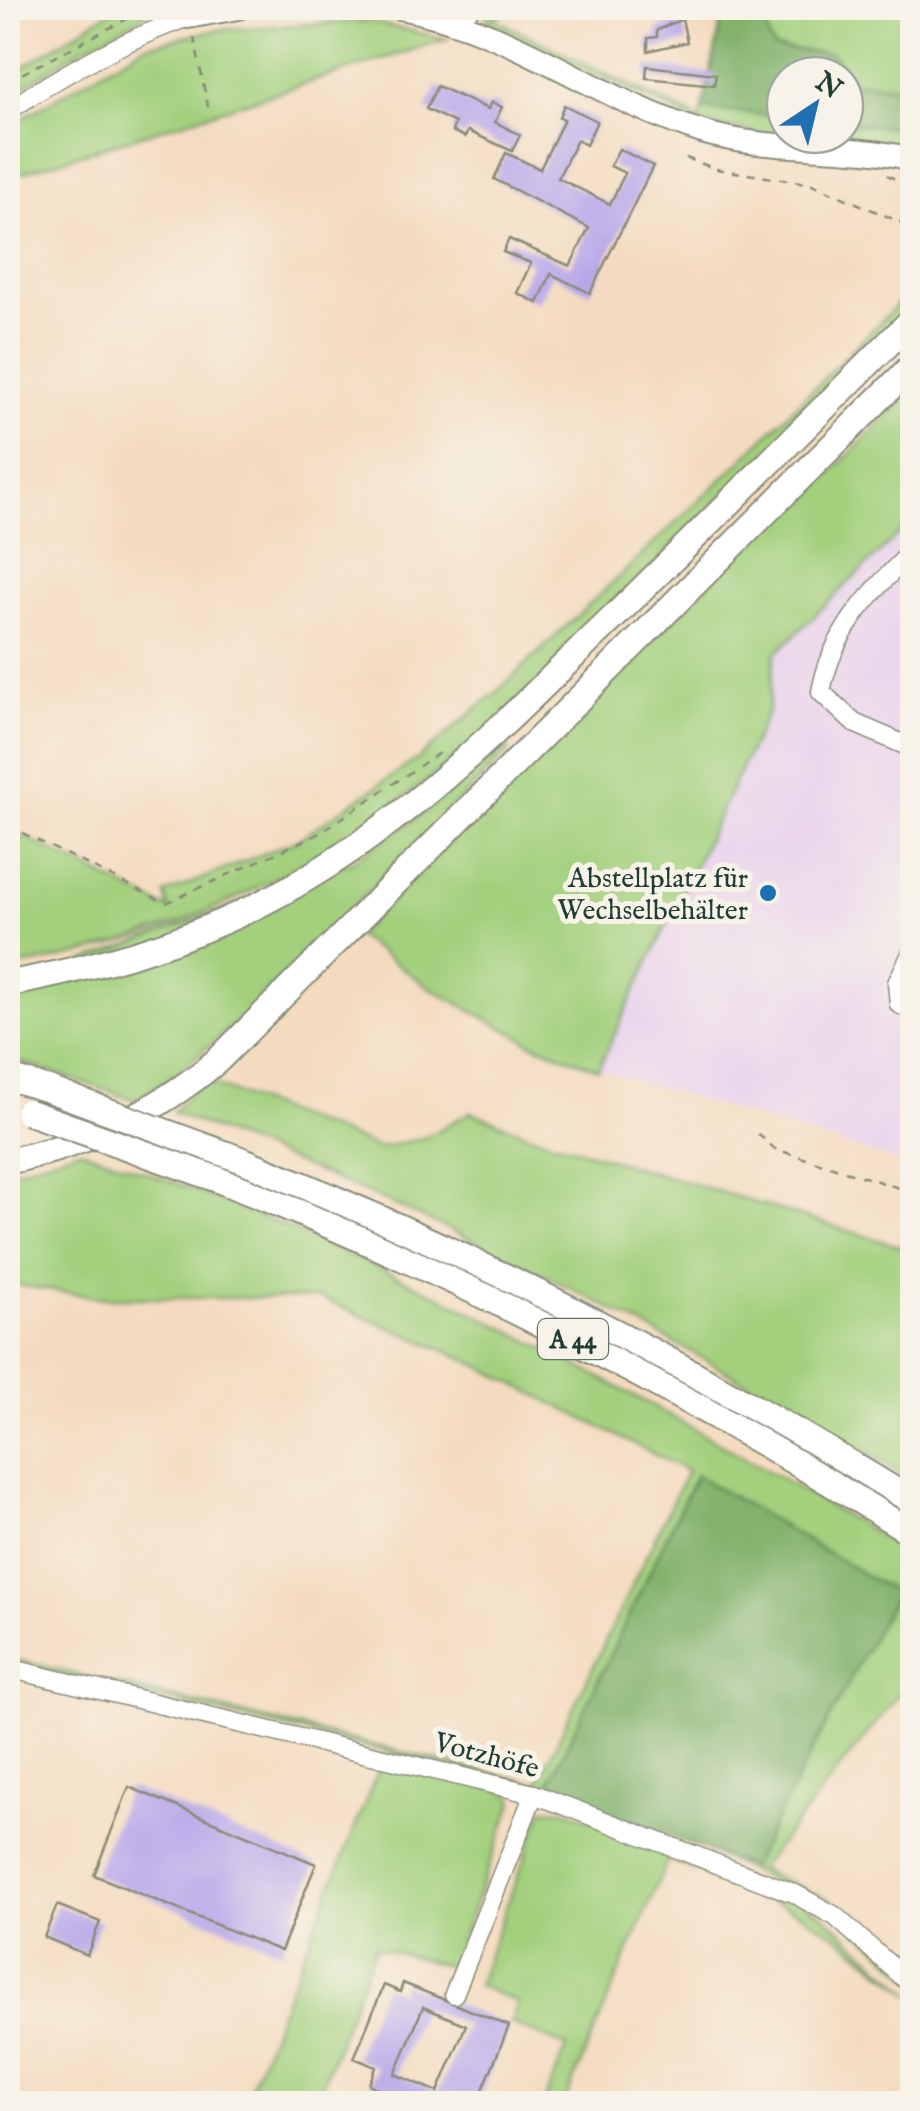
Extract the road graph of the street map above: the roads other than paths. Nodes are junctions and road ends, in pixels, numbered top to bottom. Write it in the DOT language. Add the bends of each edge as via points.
graph roads {
  1 [pos="238,8"];
  2 [pos="400,8"];
  3 [pos="186,12"];
  4 [pos="461,13"];
  5 [pos="8,111"];
  6 [pos="765,146"];
  7 [pos="865,152"];
  8 [pos="858,155"];
  9 [pos="912,158"];
  10 [pos="912,171"];
  11 [pos="912,320"];
  12 [pos="912,366"];
  13 [pos="912,552"];
  14 [pos="912,748"];
  15 [pos="912,952"];
  16 [pos="8,984"];
  17 [pos="912,1010"];
  18 [pos="8,1077"];
  19 [pos="18,1109"];
  20 [pos="8,1162"];
  21 [pos="912,1501"];
  22 [pos="912,1533"];
  23 [pos="8,1668"];
  24 [pos="534,1794"];
  25 [pos="912,1985"];
  26 [pos="454,1994"];
  1 -- 3 [label="main road"];
  2 -- 4 [label="main road"];
  3 -- 5 [label="street" via="70,68"];
  4 -- 6 [label="main road" via="698,131"];
  7 -- 9 [label="main road"];
  8 -- 10 [label="main road"];
  11 -- 16 [label="highway" via="522,707 387,824 300,882 225,920 136,954"];
  12 -- 20 [label="highway" via="228,1051 129,1120"];
  13 -- 14 [label="street" via="856,609 826,663 821,692 854,723"];
  15 -- 17 [label="street" via="897,983 899,1004"];
  18 -- 21 [label="highway, A 44, bridge" via="242,1160 420,1236 750,1404"];
  19 -- 22 [label="highway, A 44, bridge" via="217,1179 541,1323 730,1424"];
  23 -- 24 [label="street, Votzhöfe"];
  24 -- 25 [label="street, Votzhöfe" via="793,1893 835,1916"];
  24 -- 26 [label="street"];
}
